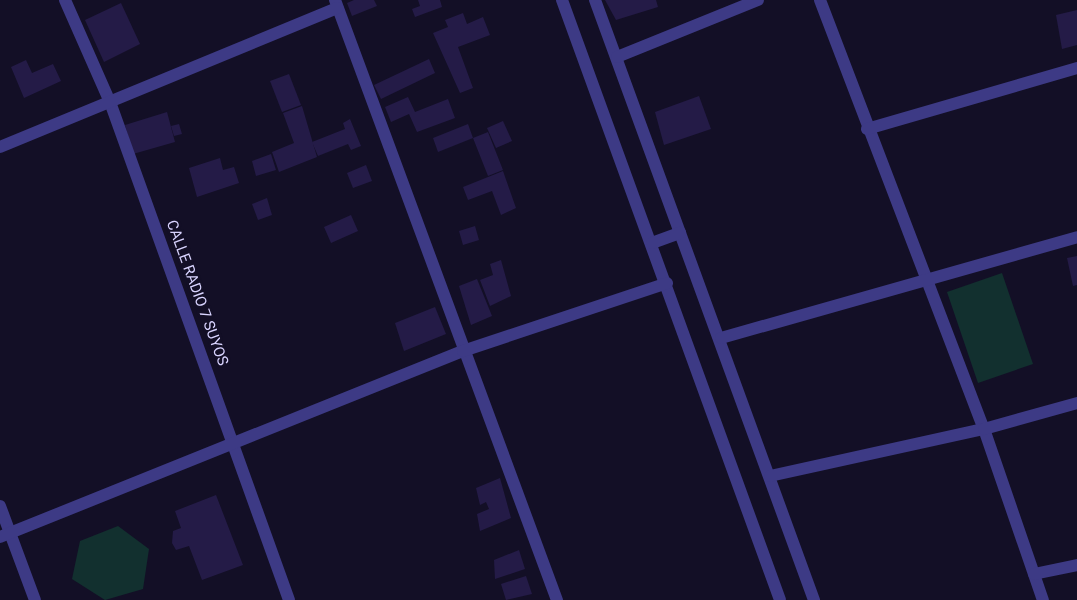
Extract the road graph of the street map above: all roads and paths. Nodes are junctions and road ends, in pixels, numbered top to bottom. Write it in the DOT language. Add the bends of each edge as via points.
graph roads {
  1 [pos="65,0"];
  2 [pos="562,0"];
  3 [pos="595,0"];
  4 [pos="758,0"];
  5 [pos="820,0"];
  6 [pos="337,4"];
  7 [pos="617,57"];
  8 [pos="1077,68"];
  9 [pos="110,102"];
  10 [pos="867,129"];
  11 [pos="0,147"];
  12 [pos="680,233"];
  13 [pos="1077,237"];
  14 [pos="652,244"];
  15 [pos="667,283"];
  16 [pos="926,283"];
  17 [pos="720,338"];
  18 [pos="463,351"];
  19 [pos="1077,403"];
  20 [pos="984,429"];
  21 [pos="234,442"];
  22 [pos="770,476"];
  23 [pos="0,506"];
  24 [pos="5,534"];
  25 [pos="1077,565"];
  26 [pos="1034,574"];
  27 [pos="35,600"];
  28 [pos="289,600"];
  29 [pos="557,600"];
  30 [pos="780,600"];
  31 [pos="814,600"];
  32 [pos="1043,600"];
  1 -- 9 [label="street, CALLE RADIO 7 SUYOS"];
  2 -- 14 [label="street"];
  3 -- 7 [label="street"];
  4 -- 7 [label="street"];
  5 -- 10 [label="street"];
  6 -- 9 [label="street"];
  6 -- 18 [label="street"];
  7 -- 12 [label="street"];
  8 -- 10 [label="street"];
  9 -- 11 [label="street"];
  9 -- 21 [label="street, CALLE RADIO 7 SUYOS"];
  10 -- 16 [label="street"];
  12 -- 14 [label="street"];
  12 -- 17 [label="street"];
  13 -- 16 [label="street"];
  14 -- 15 [label="street"];
  15 -- 18 [label="street"];
  15 -- 30 [label="street"];
  16 -- 17 [label="street"];
  16 -- 20 [label="street"];
  17 -- 22 [label="street"];
  18 -- 21 [label="street"];
  18 -- 29 [label="street"];
  19 -- 20 [label="street"];
  20 -- 22 [label="street"];
  20 -- 26 [label="street"];
  21 -- 24 [label="street"];
  21 -- 28 [label="street, CALLE RADIO 7 SUYOS"];
  22 -- 31 [label="street"];
  23 -- 24 [label="street"];
  24 -- 27 [label="street"];
  25 -- 26 [label="street"];
  26 -- 32 [label="street"];
}
